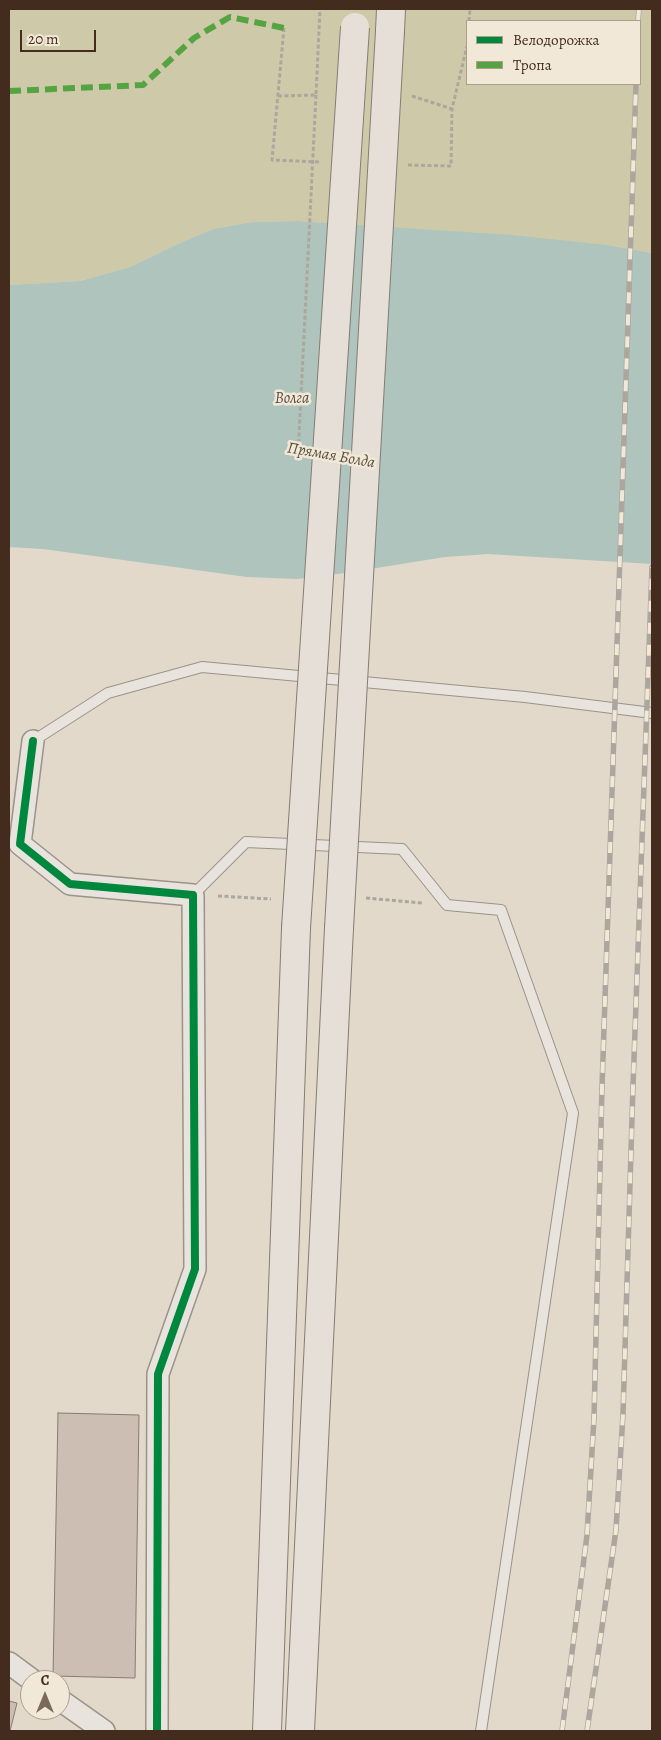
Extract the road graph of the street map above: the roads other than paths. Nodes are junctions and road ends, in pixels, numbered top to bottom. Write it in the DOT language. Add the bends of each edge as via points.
graph roads {
  1 [pos="356,18"];
  2 [pos="390,20"];
  3 [pos="652,713"];
  4 [pos="33,741"];
  5 [pos="193,895"];
  6 [pos="9,1663"];
  7 [pos="20,1671"];
  8 [pos="70,1707"];
  9 [pos="104,1731"];
  10 [pos="157,1731"];
  11 [pos="267,1731"];
  12 [pos="300,1731"];
  13 [pos="481,1731"];
  1 -- 11 [label="highway, bridge" via="296,928"];
  2 -- 12 [label="highway, bridge" via="339,928"];
  3 -- 4 [label="lane" via="515,696 202,667 108,693"];
  4 -- 5 [label="street" via="20,844 70,884"];
  5 -- 10 [label="street" via="195,1269 158,1374"];
  5 -- 13 [label="lane" via="246,842 402,849 446,904 502,910 573,1113"];
  6 -- 7 [label="street"];
  8 -- 9 [label="street"];
}
